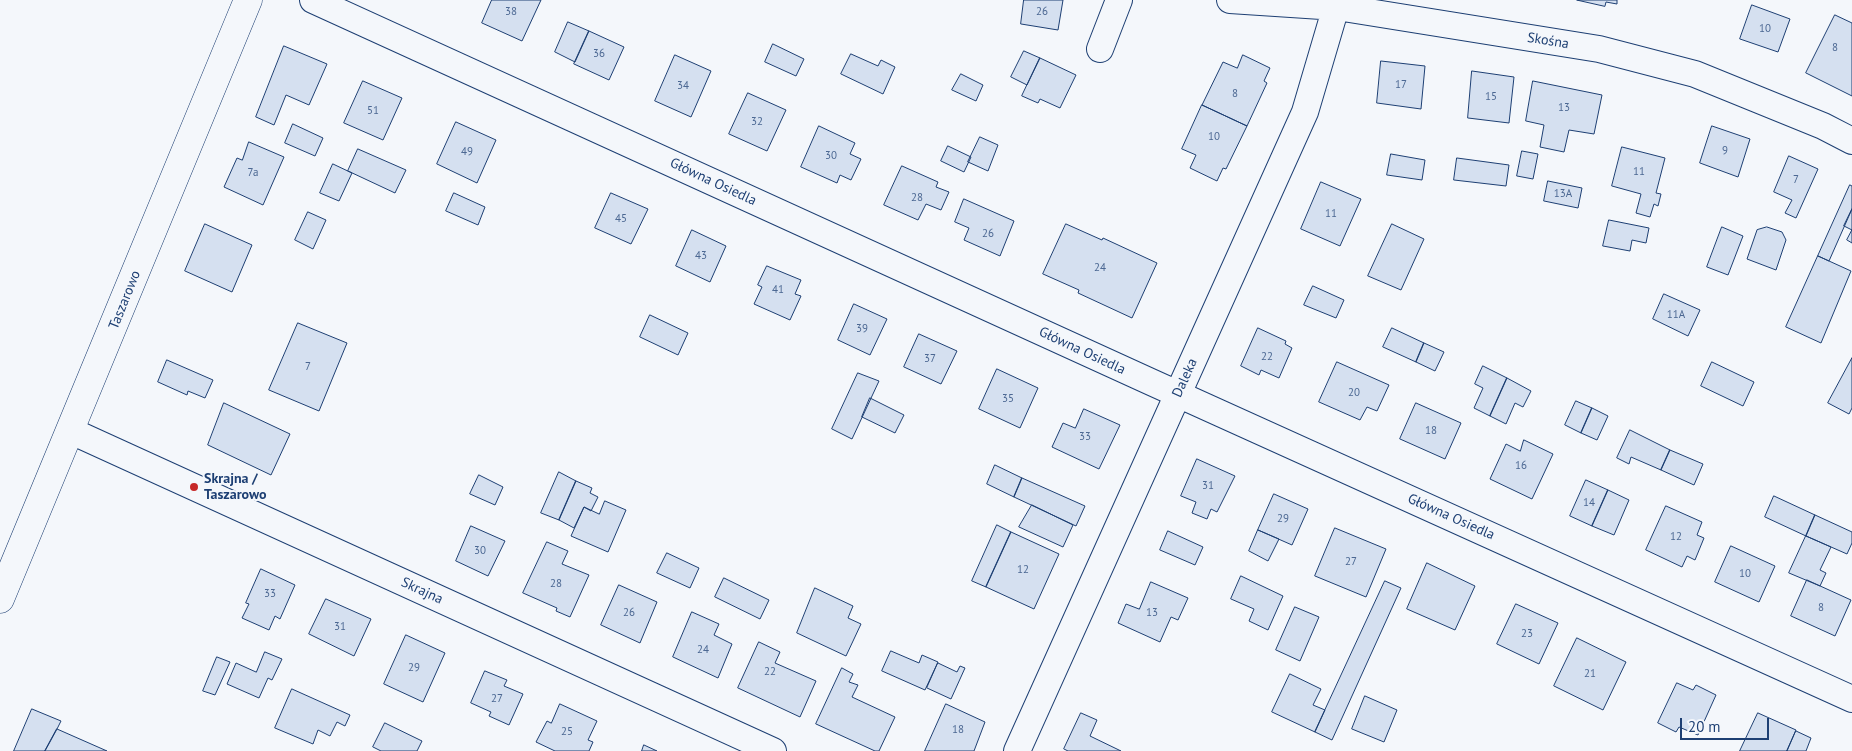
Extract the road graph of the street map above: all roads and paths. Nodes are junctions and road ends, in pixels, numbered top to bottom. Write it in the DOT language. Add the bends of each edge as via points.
graph roads {
  1 [pos="248,0"];
  2 [pos="313,0"];
  3 [pos="1119,0"];
  4 [pos="1230,0"];
  5 [pos="1338,4"];
  6 [pos="1100,49"];
  7 [pos="1852,141"];
  8 [pos="1178,394"];
  9 [pos="71,431"];
  10 [pos="0,599"];
  11 [pos="1852,699"];
  12 [pos="773,751"];
  13 [pos="1017,751"];
  1 -- 9 [label="street, Taszarowo"];
  2 -- 8 [label="street, Główna Osiedla"];
  3 -- 6 [label="street"];
  4 -- 5 [label="street, Skośna"];
  5 -- 7 [label="street, Skośna" via="1598,49 1695,74"];
  5 -- 8 [label="street, Daleka" via="1305,112"];
  8 -- 11 [label="street, Główna Osiedla"];
  8 -- 13 [label="street, Daleka"];
  9 -- 10 [label="street, Taszarowo"];
  9 -- 12 [label="street, Skrajna"];
}
